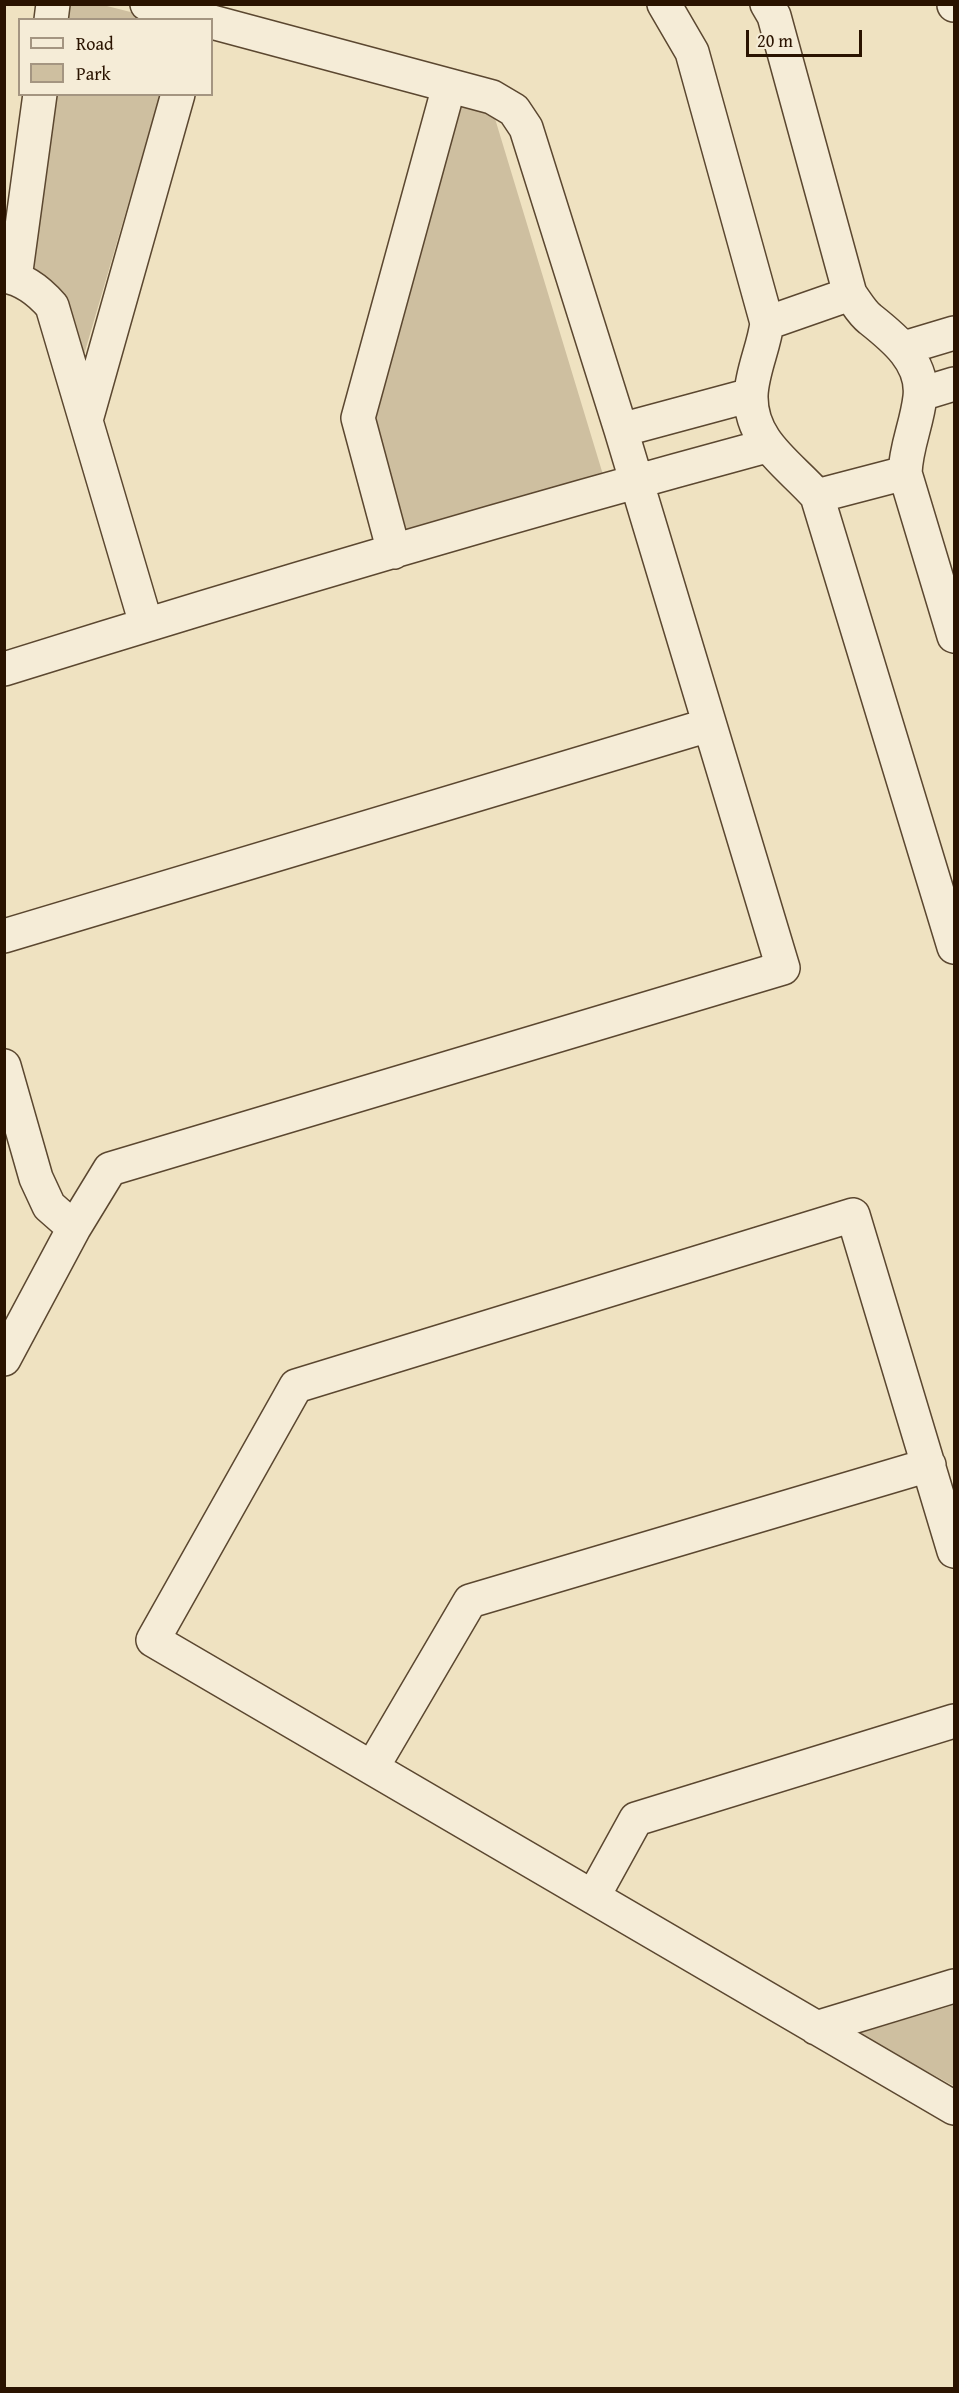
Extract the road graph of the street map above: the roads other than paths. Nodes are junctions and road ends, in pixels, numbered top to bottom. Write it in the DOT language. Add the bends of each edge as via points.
graph roads {
  1 [pos="147,4"];
  2 [pos="664,4"];
  3 [pos="767,4"];
  4 [pos="196,18"];
  5 [pos="213,22"];
  6 [pos="449,86"];
  7 [pos="40,96"];
  8 [pos="177,96"];
  9 [pos="10,277"];
  10 [pos="850,294"];
  11 [pos="767,323"];
  12 [pos="954,333"];
  13 [pos="904,348"];
  14 [pos="954,384"];
  15 [pos="921,394"];
  16 [pos="751,395"];
  17 [pos="86,420"];
  18 [pos="621,430"];
  19 [pos="766,446"];
  20 [pos="905,473"];
  21 [pos="636,481"];
  22 [pos="817,495"];
  23 [pos="394,552"];
  24 [pos="146,624"];
  25 [pos="954,636"];
  26 [pos="4,669"];
  27 [pos="709,724"];
  28 [pos="4,936"];
  29 [pos="954,947"];
  30 [pos="7,1093"];
  31 [pos="74,1228"];
  32 [pos="4,1359"];
  33 [pos="929,1465"];
  34 [pos="954,1551"];
  35 [pos="954,1721"];
  36 [pos="372,1768"];
  37 [pos="593,1897"];
  38 [pos="954,1986"];
  39 [pos="816,2028"];
  40 [pos="954,2108"];
  1 -- 4 [label="street"];
  2 -- 11 [label="street" via="692,52"];
  3 -- 10 [label="street" via="774,16"];
  5 -- 6 [label="street"];
  6 -- 18 [label="street" via="492,97 514,110 526,128"];
  6 -- 23 [label="street" via="358,418"];
  7 -- 9 [label="street"];
  8 -- 17 [label="street"];
  9 -- 17 [label="street" via="40,292 52,306"];
  10 -- 11 [label="street"];
  10 -- 13 [label="street" via="869,318"];
  11 -- 16 [label="street"];
  12 -- 13 [label="street"];
  13 -- 15 [label="street" via="916,370"];
  14 -- 15 [label="street"];
  15 -- 20 [label="street" via="906,448"];
  16 -- 18 [label="street"];
  16 -- 19 [label="street" via="755,422"];
  17 -- 24 [label="street"];
  18 -- 21 [label="street"];
  19 -- 21 [label="street"];
  19 -- 22 [label="street"];
  20 -- 22 [label="street"];
  20 -- 25 [label="street"];
  21 -- 23 [label="street"];
  21 -- 27 [label="street"];
  22 -- 29 [label="street"];
  23 -- 24 [label="street"];
  24 -- 26 [label="street"];
  27 -- 28 [label="street"];
  27 -- 31 [label="street" via="783,968 110,1169"];
  30 -- 31 [label="street" via="49,1206"];
  31 -- 32 [label="street"];
  33 -- 34 [label="street"];
  33 -- 36 [label="street" via="470,1601"];
  33 -- 36 [label="street" via="854,1215 296,1386 153,1640"];
  35 -- 37 [label="street" via="636,1819"];
  36 -- 37 [label="street"];
  37 -- 39 [label="street"];
  38 -- 39 [label="street"];
  39 -- 40 [label="street"];
}
